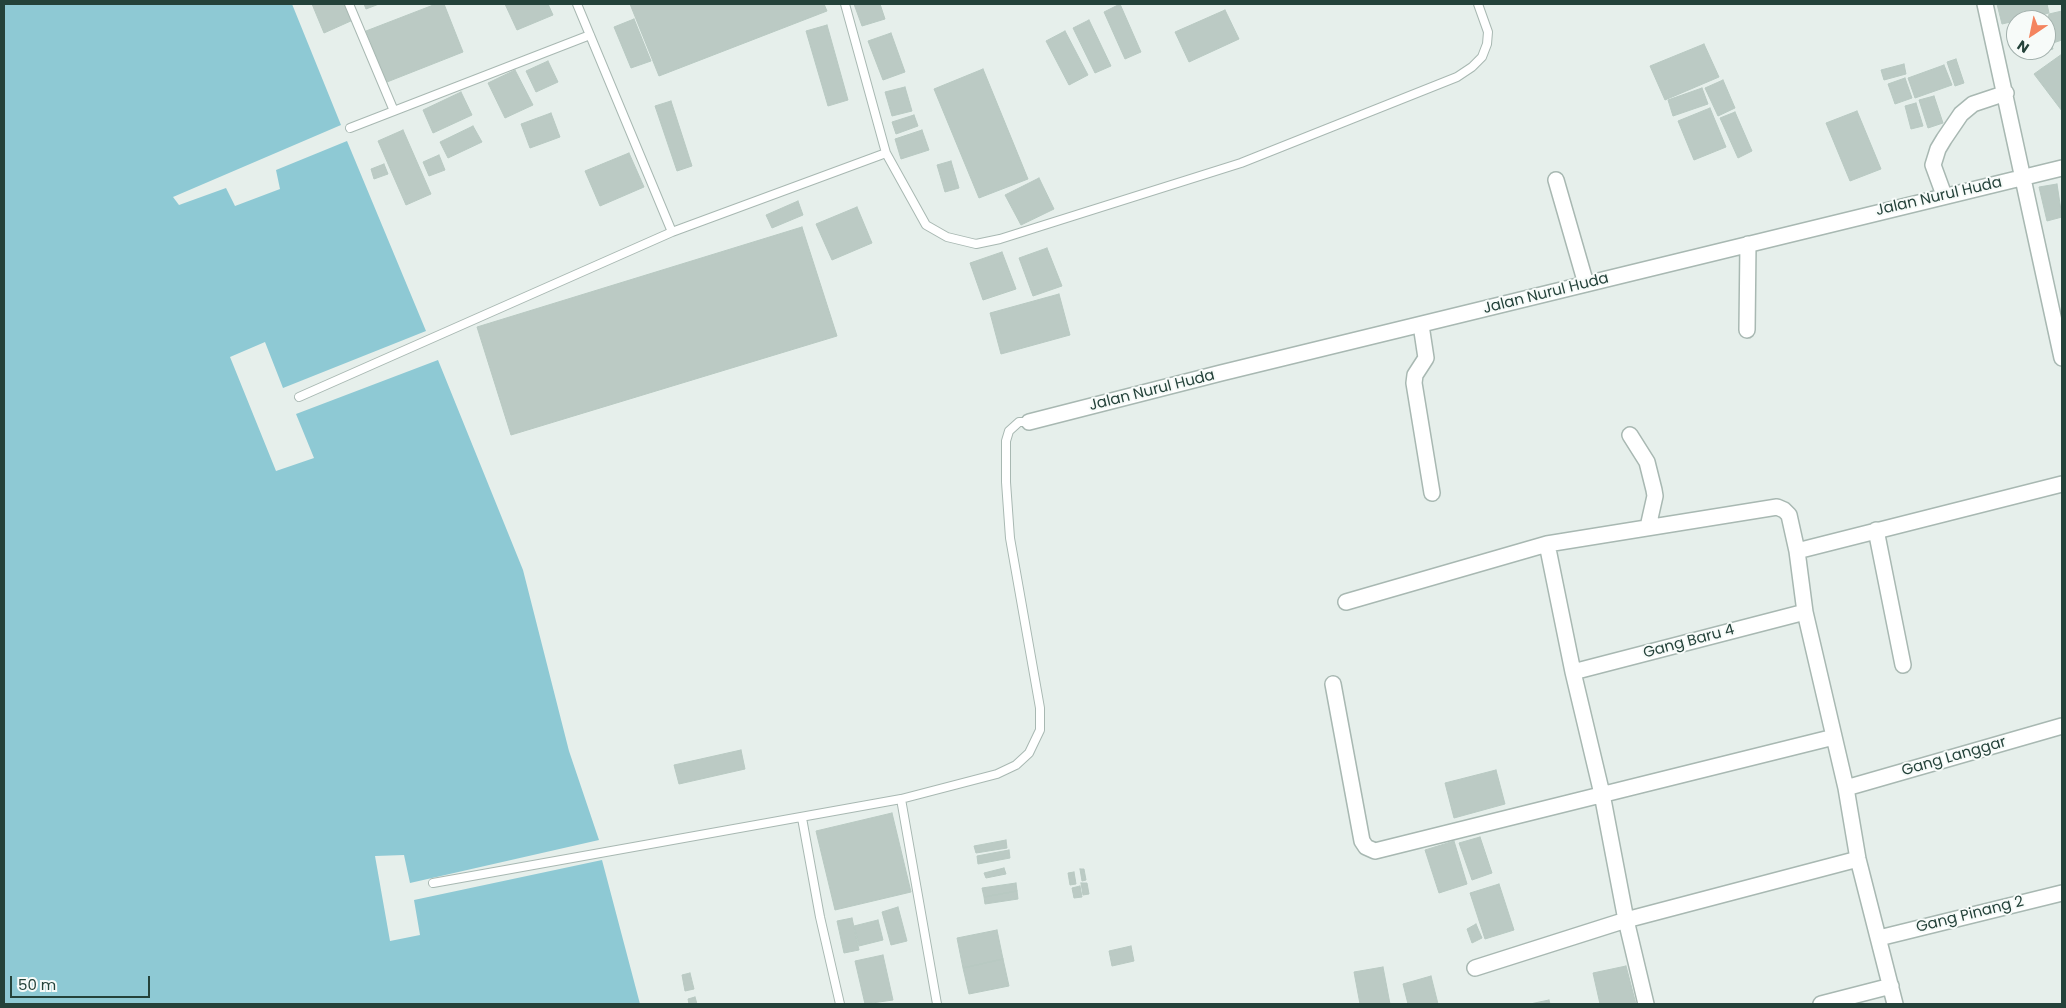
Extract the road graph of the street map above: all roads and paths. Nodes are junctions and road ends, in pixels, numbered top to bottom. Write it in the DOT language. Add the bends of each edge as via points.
graph roads {
  1 [pos="349,4"];
  2 [pos="577,4"];
  3 [pos="846,4"];
  4 [pos="1478,4"];
  5 [pos="1985,4"];
  6 [pos="590,35"];
  7 [pos="2006,93"];
  8 [pos="394,112"];
  9 [pos="350,128"];
  10 [pos="886,154"];
  11 [pos="2062,168"];
  12 [pos="1556,180"];
  13 [pos="2026,191"];
  14 [pos="1944,195"];
  15 [pos="672,232"];
  16 [pos="1748,244"];
  17 [pos="1586,284"];
  18 [pos="1421,325"];
  19 [pos="1747,330"];
  20 [pos="2062,358"];
  21 [pos="299,397"];
  22 [pos="1029,422"];
  23 [pos="1630,435"];
  24 [pos="2062,484"];
  25 [pos="1432,494"];
  26 [pos="1648,528"];
  27 [pos="1876,530"];
  28 [pos="1547,544"];
  29 [pos="1797,551"];
  30 [pos="1346,602"];
  31 [pos="1805,612"];
  32 [pos="1903,665"];
  33 [pos="1573,672"];
  34 [pos="1333,684"];
  35 [pos="2062,726"];
  36 [pos="1834,737"];
  37 [pos="1846,788"];
  38 [pos="1602,794"];
  39 [pos="901,799"];
  40 [pos="802,818"];
  41 [pos="1858,858"];
  42 [pos="433,883"];
  43 [pos="2062,893"];
  44 [pos="1626,920"];
  45 [pos="1879,938"];
  46 [pos="1475,968"];
  47 [pos="1891,986"];
  48 [pos="840,1004"];
  49 [pos="937,1004"];
  50 [pos="1646,1004"];
  51 [pos="1821,1004"];
  52 [pos="1896,1004"];
  1 -- 8 [label="lane"];
  2 -- 6 [label="lane"];
  3 -- 10 [label="lane"];
  4 -- 10 [label="lane" via="1488,32 1487,44 1482,57 1457,77 1241,164 1000,239 976,244 947,237 926,225"];
  5 -- 7 [label="street"];
  6 -- 8 [label="lane"];
  6 -- 15 [label="lane"];
  7 -- 13 [label="street"];
  7 -- 14 [label="street" via="1973,104 1961,114 1944,139 1933,165"];
  8 -- 9 [label="lane"];
  10 -- 15 [label="lane"];
  11 -- 13 [label="street, Jalan Nurul Huda"];
  12 -- 17 [label="street"];
  13 -- 14 [label="street, Jalan Nurul Huda"];
  13 -- 20 [label="street"];
  14 -- 16 [label="street, Jalan Nurul Huda"];
  15 -- 21 [label="lane"];
  16 -- 17 [label="street, Jalan Nurul Huda"];
  16 -- 19 [label="street"];
  17 -- 18 [label="street, Jalan Nurul Huda"];
  18 -- 22 [label="street, Jalan Nurul Huda"];
  18 -- 25 [label="street" via="1426,358 1415,375 1414,383"];
  22 -- 39 [label="lane" via="1019,422 1009,431 1006,482 1010,538 1040,708 1040,730 1029,754 1016,765 997,774"];
  23 -- 26 [label="street" via="1647,462 1654,490"];
  24 -- 27 [label="street"];
  26 -- 28 [label="street"];
  26 -- 29 [label="street" via="1777,507 1788,515"];
  27 -- 29 [label="street"];
  27 -- 32 [label="street"];
  28 -- 30 [label="street"];
  28 -- 33 [label="street"];
  29 -- 31 [label="street"];
  31 -- 33 [label="street, Gang Baru 4"];
  31 -- 36 [label="street"];
  33 -- 38 [label="street"];
  34 -- 38 [label="street" via="1362,841 1375,852"];
  35 -- 37 [label="street, Gang Langgar"];
  36 -- 37 [label="street"];
  36 -- 38 [label="street"];
  37 -- 41 [label="street"];
  38 -- 44 [label="street"];
  39 -- 40 [label="lane"];
  39 -- 49 [label="lane"];
  40 -- 42 [label="lane"];
  40 -- 48 [label="lane"];
  41 -- 44 [label="street"];
  41 -- 45 [label="street"];
  43 -- 45 [label="street, Gang Pinang 2"];
  44 -- 46 [label="street"];
  44 -- 50 [label="street"];
  45 -- 47 [label="street"];
  47 -- 51 [label="street"];
  47 -- 52 [label="street"];
}
